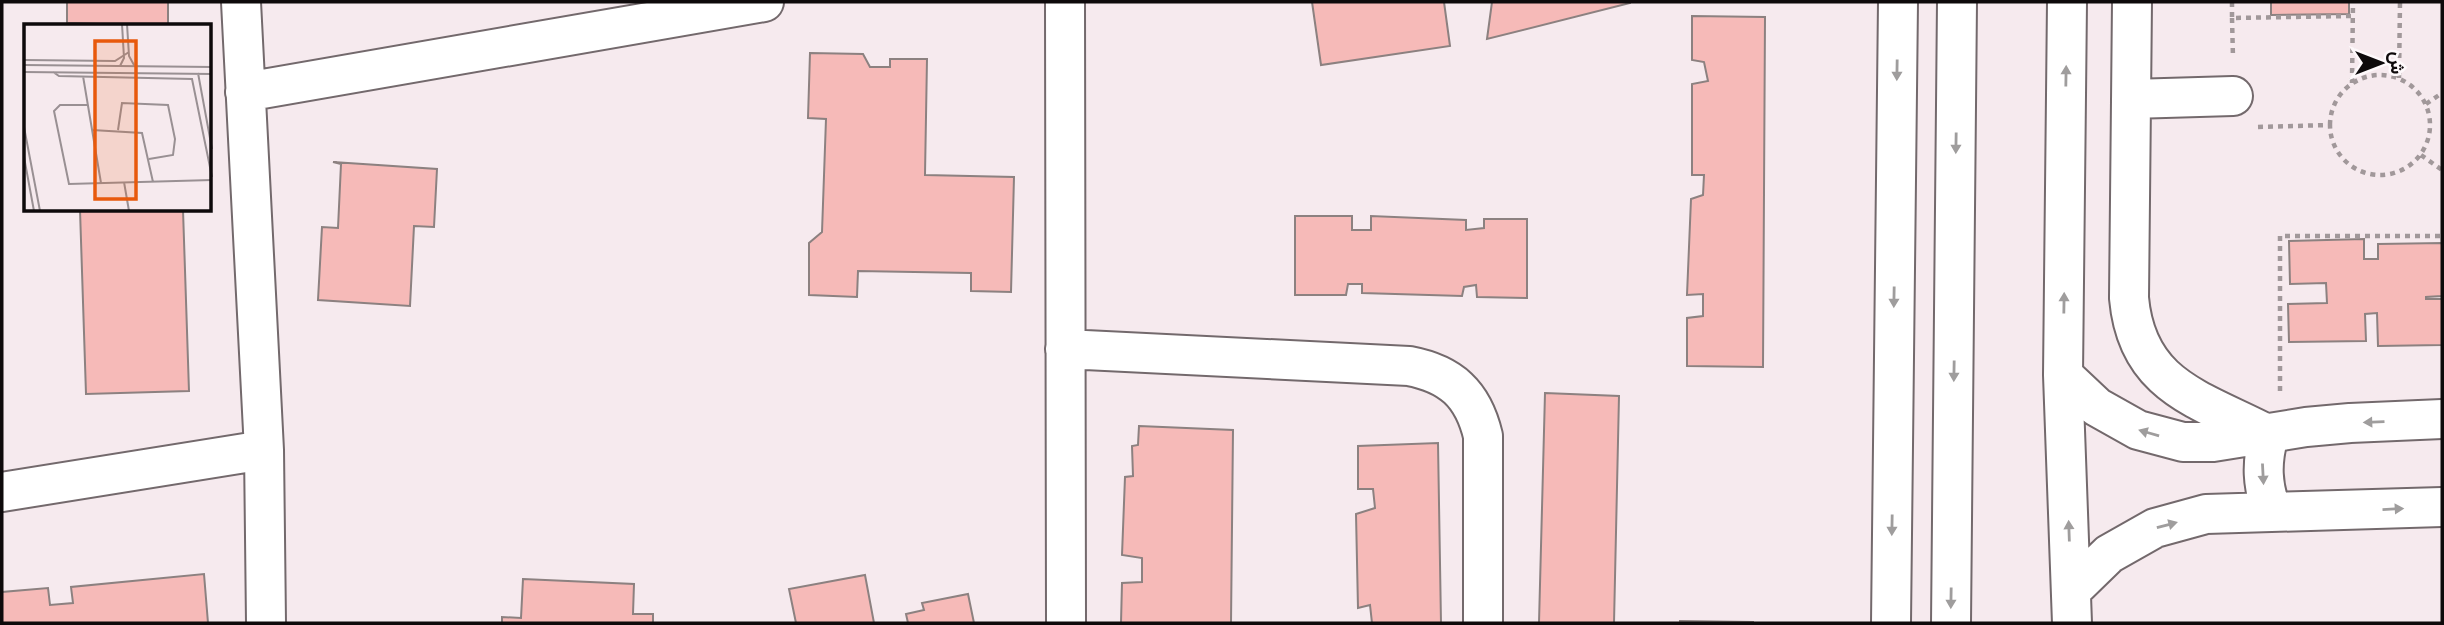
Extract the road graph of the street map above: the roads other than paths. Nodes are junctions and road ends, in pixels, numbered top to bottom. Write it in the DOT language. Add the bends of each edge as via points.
graph roads {
  1 [pos="241,2"];
  2 [pos="764,2"];
  3 [pos="1065,2"];
  4 [pos="1898,2"];
  5 [pos="1957,2"];
  6 [pos="2067,2"];
  7 [pos="2132,2"];
  8 [pos="245,92"];
  9 [pos="2233,96"];
  10 [pos="2131,99"];
  11 [pos="1065,349"];
  12 [pos="2063,375"];
  13 [pos="2442,419"];
  14 [pos="2274,433"];
  15 [pos="264,450"];
  16 [pos="2,492"];
  17 [pos="2442,507"];
  18 [pos="2272,513"];
  19 [pos="2072,607"];
  20 [pos="266,623"];
  21 [pos="1066,623"];
  22 [pos="1483,623"];
  23 [pos="1891,623"];
  24 [pos="1951,623"];
  1 -- 8 [label="street"];
  2 -- 8 [label="street"];
  3 -- 11 [label="street"];
  4 -- 23 [label="street, one-way"];
  5 -- 24 [label="street, one-way"];
  12 -- 6 [label="street, one-way"];
  7 -- 10 [label="street"];
  8 -- 15 [label="street"];
  9 -- 10 [label="street"];
  10 -- 14 [label="street" via="2129,298 2136,338 2158,373 2174,387"];
  11 -- 21 [label="street"];
  11 -- 22 [label="street" via="1409,366 1443,377 1470,402 1483,436"];
  14 -- 12 [label="street, one-way" via="2183,442 2138,430 2097,407"];
  19 -- 12 [label="street, one-way"];
  13 -- 14 [label="street, one-way" via="2350,423"];
  14 -- 18 [label="street, one-way" via="2263,454 2262,474"];
  15 -- 16 [label="street"];
  15 -- 20 [label="street"];
  18 -- 17 [label="street, one-way"];
  19 -- 18 [label="street, one-way" via="2109,554 2155,528 2206,514"];
}
